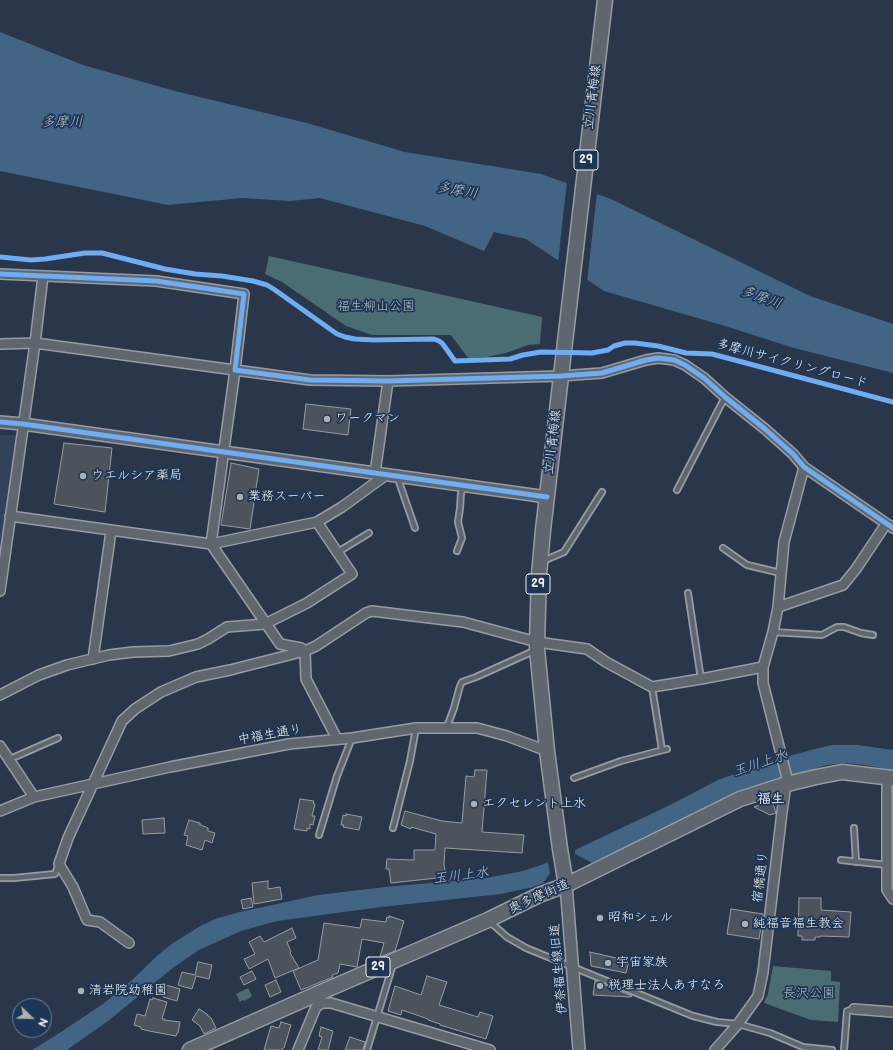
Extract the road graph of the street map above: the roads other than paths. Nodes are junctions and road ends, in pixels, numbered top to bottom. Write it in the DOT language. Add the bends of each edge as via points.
graph roads {
  1 [pos="605,0"];
  2 [pos="0,274"];
  3 [pos="43,276"];
  4 [pos="35,343"];
  5 [pos="0,344"];
  6 [pos="235,370"];
  7 [pos="560,376"];
  8 [pos="388,381"];
  9 [pos="725,397"];
  10 [pos="0,422"];
  11 [pos="23,424"];
  12 [pos="224,452"];
  13 [pos="804,467"];
  14 [pos="386,475"];
  15 [pos="464,486"];
  16 [pos="677,490"];
  17 [pos="602,492"];
  18 [pos="547,497"];
  19 [pos="10,516"];
  20 [pos="317,522"];
  21 [pos="890,526"];
  22 [pos="415,528"];
  23 [pos="111,531"];
  24 [pos="370,534"];
  25 [pos="211,544"];
  26 [pos="723,548"];
  27 [pos="338,552"];
  28 [pos="457,552"];
  29 [pos="540,562"];
  30 [pos="782,573"];
  31 [pos="0,591"];
  32 [pos="688,593"];
  33 [pos="778,607"];
  34 [pos="266,624"];
  35 [pos="773,632"];
  36 [pos="873,635"];
  37 [pos="537,645"];
  38 [pos="305,651"];
  39 [pos="93,659"];
  40 [pos="763,667"];
  41 [pos="701,679"];
  42 [pos="652,687"];
  43 [pos="0,695"];
  44 [pos="447,727"];
  45 [pos="416,728"];
  46 [pos="58,738"];
  47 [pos="352,738"];
  48 [pos="337,739"];
  49 [pos="0,746"];
  50 [pos="667,749"];
  51 [pos="662,750"];
  52 [pos="547,751"];
  53 [pos="10,759"];
  54 [pos="890,777"];
  55 [pos="574,778"];
  56 [pos="787,781"];
  57 [pos="94,783"];
  58 [pos="34,797"];
  59 [pos="0,810"];
  60 [pos="393,828"];
  61 [pos="854,828"];
  62 [pos="319,835"];
  63 [pos="841,860"];
  64 [pos="856,862"];
  65 [pos="58,864"];
  66 [pos="886,865"];
  67 [pos="0,878"];
  68 [pos="565,882"];
  69 [pos="893,899"];
  70 [pos="488,920"];
  71 [pos="129,943"];
  72 [pos="394,960"];
  73 [pos="573,968"];
  74 [pos="320,998"];
  75 [pos="854,1009"];
  76 [pos="893,1012"];
  77 [pos="378,1016"];
  78 [pos="738,1024"];
  79 [pos="190,1050"];
  80 [pos="298,1050"];
  81 [pos="367,1050"];
  82 [pos="490,1050"];
  83 [pos="579,1050"];
  84 [pos="715,1050"];
  85 [pos="832,1050"];
  86 [pos="844,1050"];
  1 -- 7 [label="main road, 立川青梅線 / 29"];
  2 -- 3 [label="street"];
  3 -- 4 [label="street"];
  3 -- 6 [label="street" via="156,281 244,294"];
  4 -- 5 [label="street"];
  4 -- 6 [label="street"];
  4 -- 11 [label="street"];
  6 -- 8 [label="street" via="310,380"];
  6 -- 12 [label="street"];
  7 -- 8 [label="street"];
  7 -- 9 [label="street" via="602,373 658,358 674,360 704,378"];
  7 -- 18 [label="main road, 立川青梅線 / 29"];
  8 -- 14 [label="street"];
  9 -- 13 [label="street" via="765,429"];
  9 -- 16 [label="lane"];
  10 -- 11 [label="street"];
  11 -- 12 [label="street"];
  11 -- 19 [label="street"];
  12 -- 14 [label="street"];
  12 -- 25 [label="street"];
  13 -- 21 [label="street"];
  13 -- 30 [label="street" via="784,542"];
  14 -- 15 [label="street"];
  14 -- 20 [label="street"];
  14 -- 22 [label="lane"];
  15 -- 18 [label="street"];
  15 -- 28 [label="lane" via="458,522 462,538"];
  17 -- 29 [label="lane" via="564,552"];
  18 -- 29 [label="main road, 立川青梅線 / 29"];
  19 -- 23 [label="street"];
  19 -- 31 [label="street"];
  20 -- 25 [label="street"];
  20 -- 27 [label="street"];
  21 -- 33 [label="street" via="843,585"];
  23 -- 25 [label="street"];
  23 -- 39 [label="street"];
  24 -- 27 [label="lane"];
  25 -- 34 [label="street"];
  26 -- 30 [label="lane" via="747,565"];
  27 -- 34 [label="street" via="352,574 307,603"];
  29 -- 37 [label="main road, 立川青梅線 / 29"];
  30 -- 33 [label="street"];
  32 -- 41 [label="lane"];
  33 -- 35 [label="street"];
  34 -- 38 [label="street" via="280,644"];
  34 -- 39 [label="street" via="227,627 198,644 169,651 133,652"];
  35 -- 36 [label="lane" via="822,635 837,627 844,627"];
  35 -- 40 [label="street"];
  37 -- 38 [label="street" via="463,622 372,611"];
  37 -- 42 [label="street" via="587,649"];
  37 -- 44 [label="lane" via="462,682"];
  37 -- 52 [label="main road, 立川青梅線 / 29"];
  38 -- 48 [label="street" via="306,679"];
  38 -- 57 [label="street" via="196,677 161,692 122,721"];
  39 -- 43 [label="street" via="67,664"];
  40 -- 41 [label="street"];
  40 -- 56 [label="street" via="763,683"];
  41 -- 42 [label="street"];
  42 -- 51 [label="lane"];
  44 -- 45 [label="street, 中福生通り"];
  44 -- 52 [label="street, 中福生通り" via="477,728"];
  45 -- 47 [label="street, 中福生通り"];
  45 -- 60 [label="lane"];
  46 -- 53 [label="lane"];
  47 -- 48 [label="street, 中福生通り"];
  47 -- 62 [label="lane"];
  48 -- 57 [label="street, 中福生通り" via="289,744"];
  49 -- 53 [label="street"];
  50 -- 51 [label="lane"];
  51 -- 55 [label="lane"];
  52 -- 68 [label="main road, 立川青梅線 / 29"];
  53 -- 58 [label="street"];
  54 -- 56 [label="main road, 奥多摩街道 / 29" via="842,772"];
  54 -- 66 [label="street"];
  56 -- 68 [label="main road, 奥多摩街道 / 29" via="740,799"];
  56 -- 78 [label="street, 宿橋通り" via="761,984 758,996"];
  57 -- 58 [label="street, 中福生通り"];
  57 -- 65 [label="street"];
  58 -- 59 [label="street, 中福生通り"];
  61 -- 64 [label="lane"];
  63 -- 64 [label="lane"];
  64 -- 66 [label="lane"];
  65 -- 67 [label="lane" via="54,874"];
  65 -- 71 [label="street" via="73,886 88,920 100,922"];
  66 -- 69 [label="street" via="887,890"];
  68 -- 70 [label="main road, 奥多摩街道 / 29"];
  68 -- 73 [label="street, 伊奈福生線旧道"];
  70 -- 72 [label="main road, 奥多摩街道 / 29"];
  70 -- 73 [label="lane" via="507,937 526,948"];
  72 -- 74 [label="main road, 奥多摩街道 / 29"];
  72 -- 77 [label="lane"];
  73 -- 78 [label="lane" via="693,1016"];
  73 -- 83 [label="street, 伊奈福生線旧道"];
  74 -- 77 [label="street"];
  74 -- 79 [label="main road, 奥多摩街道 / 29"];
  74 -- 80 [label="street"];
  75 -- 76 [label="street"];
  75 -- 86 [label="lane" via="847,1011"];
  77 -- 81 [label="lane"];
  77 -- 82 [label="street"];
  78 -- 84 [label="street, 宿橋通り"];
  78 -- 85 [label="lane" via="770,1033 803,1047"];
}
